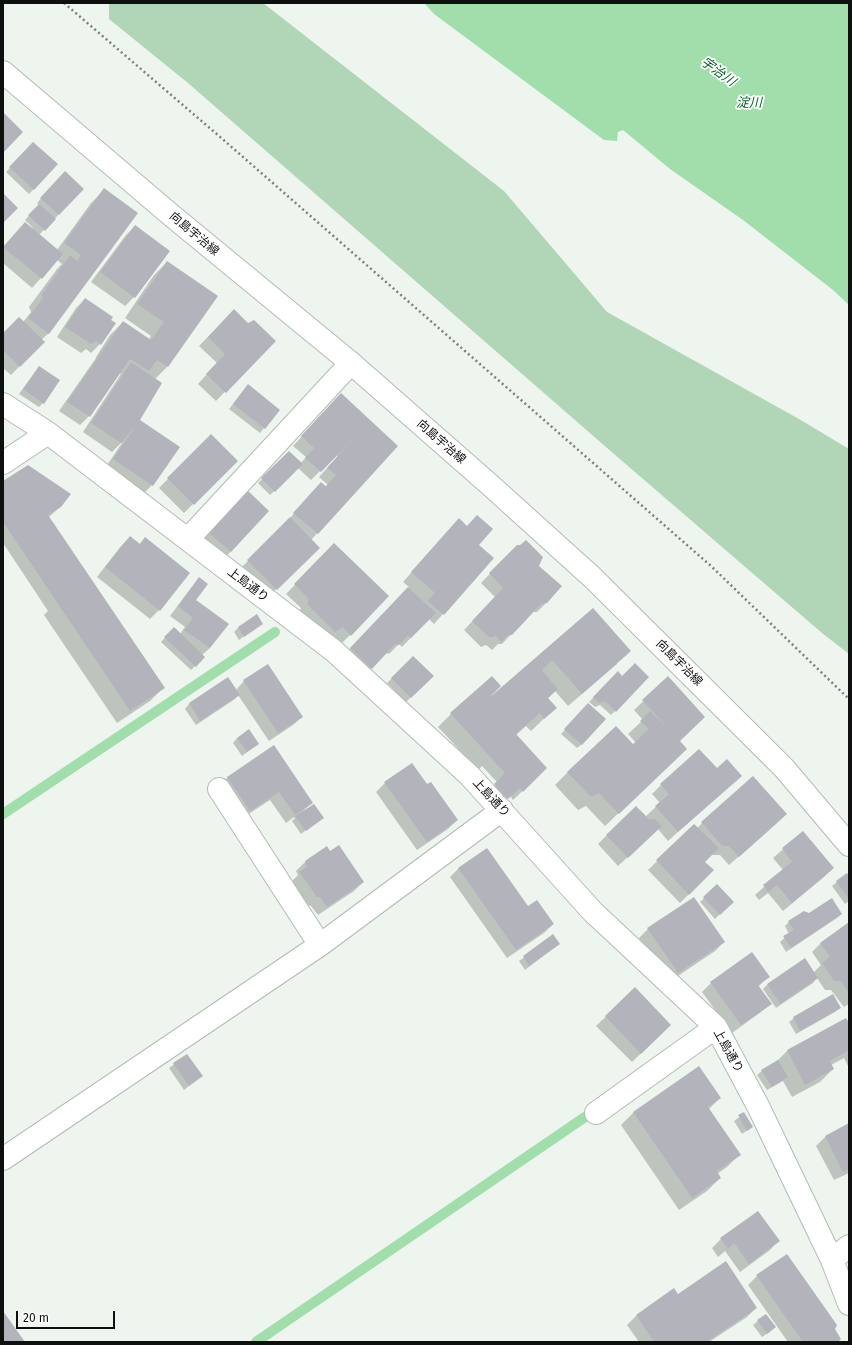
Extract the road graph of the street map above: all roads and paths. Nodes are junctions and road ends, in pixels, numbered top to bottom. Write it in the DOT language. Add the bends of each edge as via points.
graph roads {
  1 [pos="64,3"];
  2 [pos="3,72"];
  3 [pos="351,363"];
  4 [pos="3,404"];
  5 [pos="48,433"];
  6 [pos="3,463"];
  7 [pos="188,539"];
  8 [pos="849,699"];
  9 [pos="219,789"];
  10 [pos="502,810"];
  11 [pos="849,846"];
  12 [pos="320,945"];
  13 [pos="716,1027"];
  14 [pos="596,1113"];
  15 [pos="3,1159"];
  16 [pos="849,1246"];
  17 [pos="832,1260"];
  18 [pos="849,1304"];
  1 -- 8 [label="path" via="711,566"];
  2 -- 3 [label="street, 向島宇治線"];
  3 -- 7 [label="street"];
  3 -- 11 [label="street, 向島宇治線" via="593,578 784,768"];
  4 -- 5 [label="street, 上島通り"];
  5 -- 6 [label="street"];
  5 -- 7 [label="street, 上島通り"];
  7 -- 10 [label="street, 上島通り" via="334,651 470,776"];
  9 -- 12 [label="street"];
  10 -- 12 [label="street"];
  10 -- 13 [label="street, 上島通り" via="593,912"];
  12 -- 15 [label="street"];
  13 -- 14 [label="street"];
  13 -- 17 [label="street, 上島通り" via="758,1106"];
  16 -- 17 [label="street"];
  17 -- 18 [label="street, 上島通り"];
}
